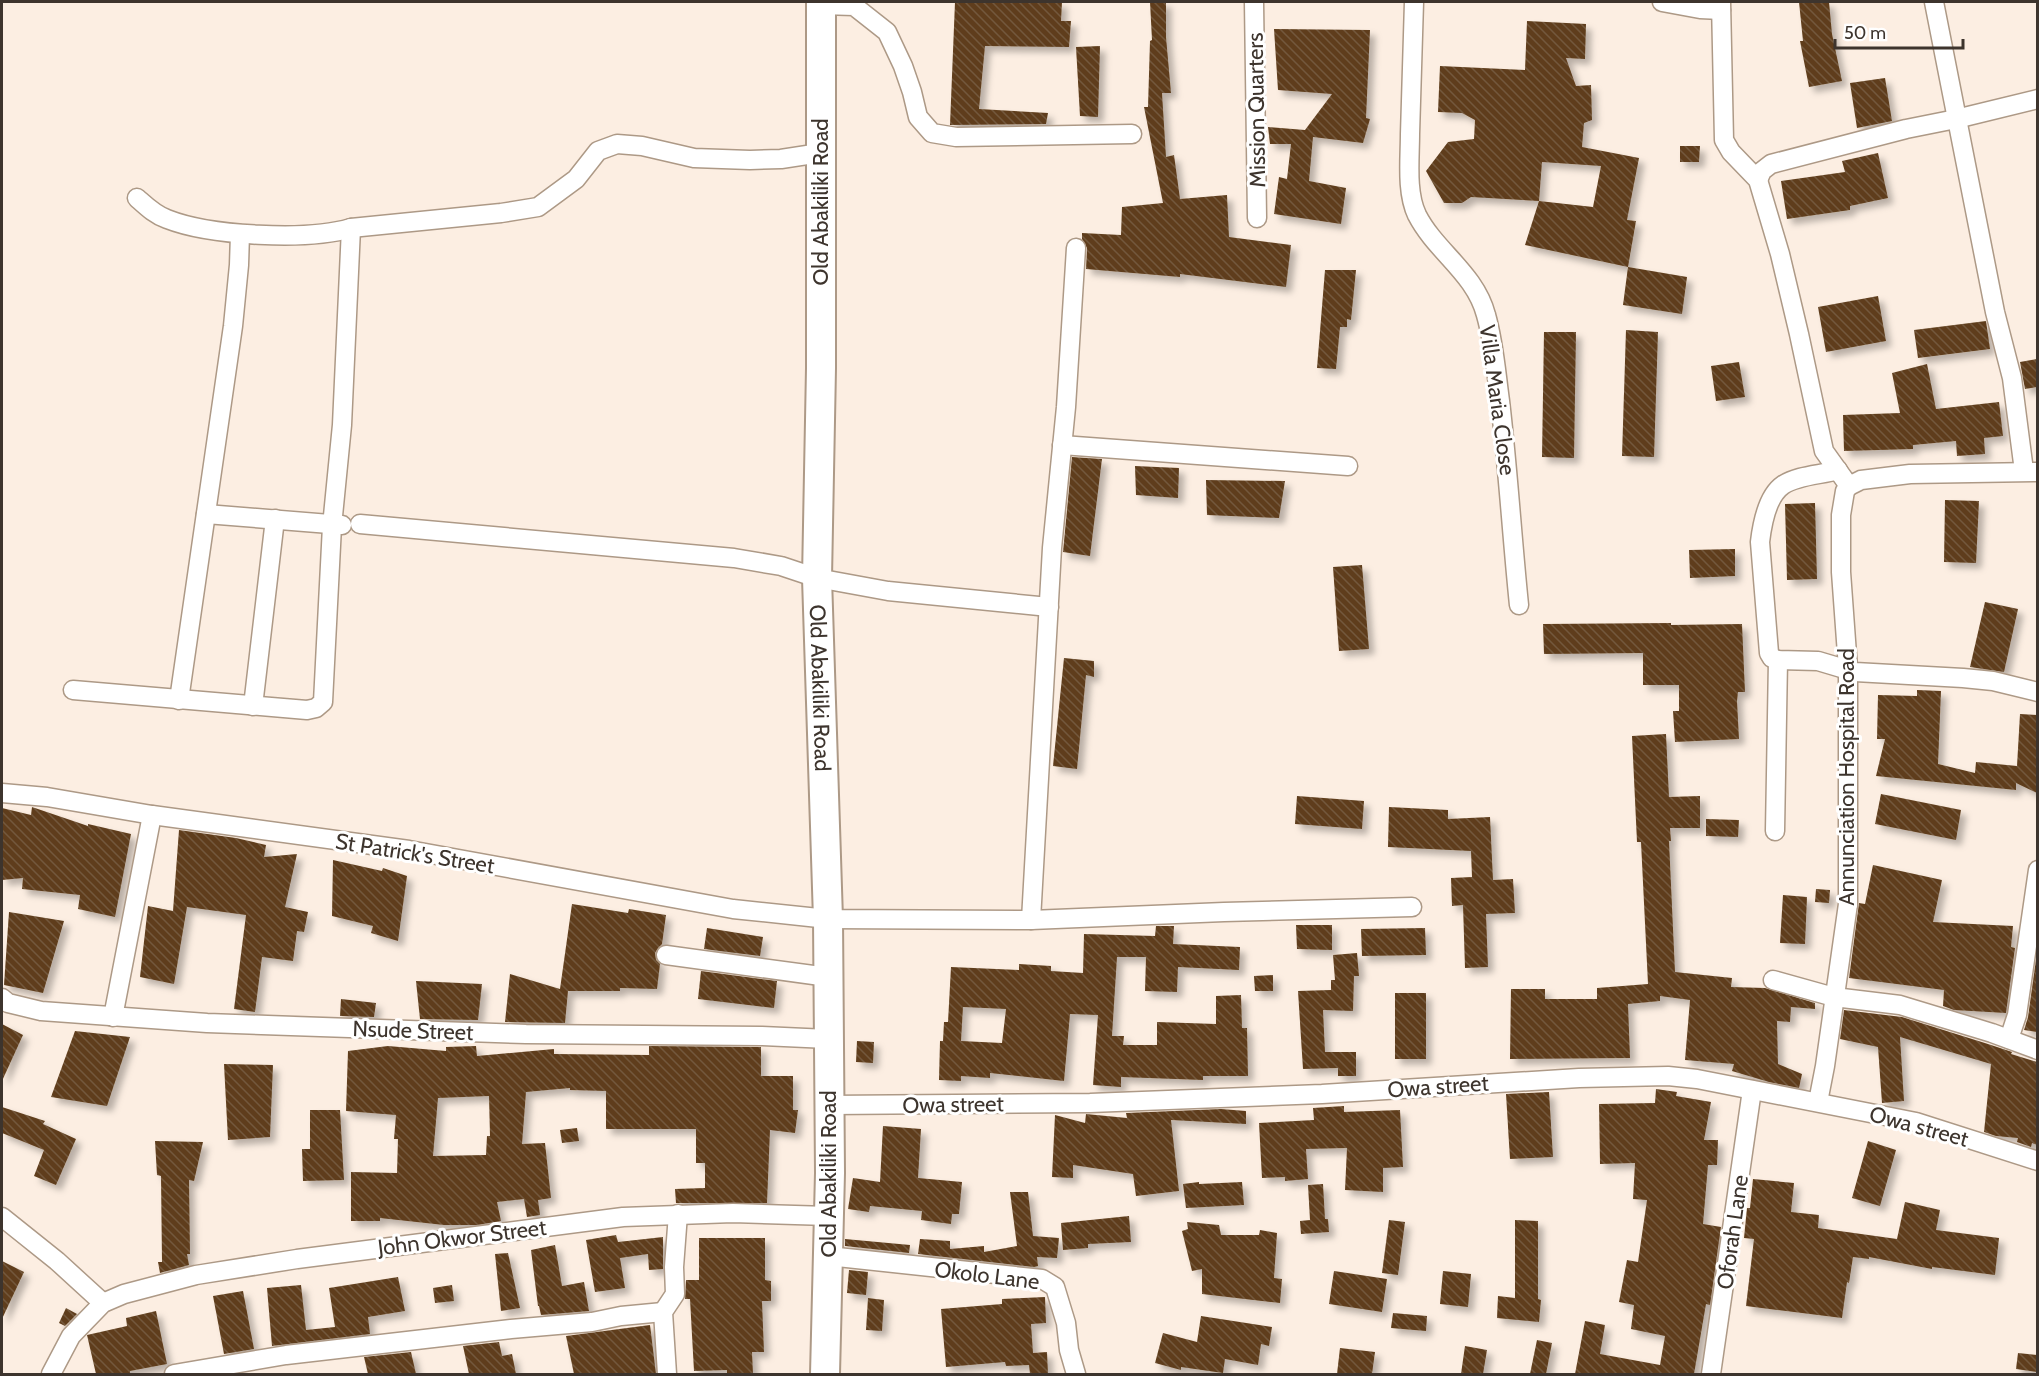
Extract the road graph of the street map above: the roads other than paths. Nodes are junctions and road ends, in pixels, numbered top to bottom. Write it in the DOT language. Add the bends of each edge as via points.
graph roads {
  1 [pos="1254,2"];
  2 [pos="1414,2"];
  3 [pos="1662,2"];
  4 [pos="1934,2"];
  5 [pos="820,3"];
  6 [pos="1721,6"];
  7 [pos="2037,99"];
  8 [pos="1956,119"];
  9 [pos="1132,134"];
  10 [pos="820,153"];
  11 [pos="1758,180"];
  12 [pos="137,198"];
  13 [pos="1257,218"];
  14 [pos="351,228"];
  15 [pos="240,234"];
  16 [pos="1076,248"];
  17 [pos="1062,445"];
  18 [pos="1348,466"];
  19 [pos="1838,471"];
  20 [pos="2030,472"];
  21 [pos="1849,486"];
  22 [pos="206,514"];
  23 [pos="274,519"];
  24 [pos="344,525"];
  25 [pos="818,579"];
  26 [pos="1519,605"];
  27 [pos="1049,607"];
  28 [pos="1778,660"];
  29 [pos="1848,668"];
  30 [pos="72,690"];
  31 [pos="2037,692"];
  32 [pos="179,700"];
  33 [pos="253,706"];
  34 [pos="2,793"];
  35 [pos="152,815"];
  36 [pos="1775,831"];
  37 [pos="2037,870"];
  38 [pos="1412,907"];
  39 [pos="828,919"];
  40 [pos="1031,920"];
  41 [pos="666,955"];
  42 [pos="828,977"];
  43 [pos="1773,980"];
  44 [pos="1834,997"];
  45 [pos="2,998"];
  46 [pos="113,1017"];
  47 [pos="828,1039"];
  48 [pos="2009,1039"];
  49 [pos="2037,1050"];
  50 [pos="1752,1090"];
  51 [pos="1818,1102"];
  52 [pos="829,1105"];
  53 [pos="2037,1161"];
  54 [pos="678,1214"];
  55 [pos="828,1216"];
  56 [pos="2,1217"];
  57 [pos="828,1256"];
  58 [pos="103,1303"];
  59 [pos="663,1312"];
  60 [pos="51,1374"];
  61 [pos="174,1374"];
  62 [pos="667,1374"];
  63 [pos="825,1374"];
  64 [pos="1076,1374"];
  65 [pos="1711,1374"];
  1 -- 13 [label="street, Mission Quarters"];
  2 -- 26 [label="street, Villa Maria Close" via="1412,202 1430,235 1466,274 1486,314 1504,433"];
  3 -- 6 [label="street" via="1700,9"];
  4 -- 8 [label="street"];
  5 -- 9 [label="street" via="854,6 887,32 903,66 918,117 932,133 956,137"];
  5 -- 10 [label="main road, Old Abakiliki Road"];
  6 -- 11 [label="street" via="1724,140"];
  7 -- 8 [label="street"];
  8 -- 11 [label="street" via="1771,164"];
  8 -- 20 [label="street"];
  10 -- 14 [label="street" via="760,159 694,158 617,144 598,151 576,179 538,207"];
  10 -- 25 [label="main road, Old Abakiliki Road"];
  11 -- 19 [label="street" via="1780,254 1819,435 1824,451"];
  12 -- 15 [label="street" via="166,219"];
  14 -- 15 [label="street" via="314,235"];
  14 -- 24 [label="street" via="342,425"];
  15 -- 22 [label="street" via="233,326"];
  16 -- 17 [label="street"];
  17 -- 18 [label="street"];
  17 -- 27 [label="street"];
  19 -- 21 [label="street"];
  19 -- 28 [label="street" via="1784,485 1772,499 1762,527 1769,654"];
  20 -- 21 [label="street" via="1910,474 1861,480"];
  21 -- 29 [label="street, Annunciation Hospital Road" via="1841,516"];
  22 -- 23 [label="street"];
  22 -- 32 [label="street"];
  23 -- 24 [label="street"];
  23 -- 33 [label="street"];
  24 -- 25 [label="street" via="734,558 781,566"];
  24 -- 33 [label="street" via="323,702 307,710"];
  25 -- 27 [label="street" via="888,591"];
  25 -- 39 [label="main road, Old Abakiliki Road"];
  27 -- 40 [label="street"];
  28 -- 29 [label="street" via="1818,660"];
  28 -- 36 [label="street"];
  29 -- 31 [label="street" via="1855,672 1994,681"];
  29 -- 44 [label="street, Annunciation Hospital Road" via="1848,904"];
  30 -- 32 [label="street"];
  32 -- 33 [label="street"];
  34 -- 35 [label="street, St Patrick's Street"];
  35 -- 39 [label="street, St Patrick's Street" via="409,850 733,909"];
  35 -- 46 [label="street"];
  37 -- 48 [label="street" via="2017,1015"];
  38 -- 40 [label="street, St Patrick's Street"];
  39 -- 40 [label="street, St Patrick's Street"];
  39 -- 42 [label="main road, Old Abakiliki Road"];
  41 -- 42 [label="street"];
  42 -- 47 [label="main road, Old Abakiliki Road"];
  43 -- 44 [label="street"];
  44 -- 48 [label="street" via="1900,1005"];
  44 -- 51 [label="street, Annunciation Hospital Road"];
  45 -- 46 [label="street, Nsude Street" via="41,1011"];
  46 -- 47 [label="street, Nsude Street" via="526,1034"];
  47 -- 52 [label="main road, Old Abakiliki Road"];
  48 -- 49 [label="street"];
  50 -- 51 [label="street, Owa street"];
  50 -- 52 [label="street, Owa street" via="1697,1079 1638,1076 1090,1103"];
  50 -- 65 [label="street, Oforah Lane"];
  51 -- 53 [label="street, Owa street" via="1916,1122"];
  52 -- 55 [label="main road, Old Abakiliki Road"];
  54 -- 55 [label="street, John Okwor Street"];
  54 -- 58 [label="street, John Okwor Street" via="573,1223 196,1275"];
  54 -- 59 [label="street" via="675,1294"];
  55 -- 57 [label="main road, Old Abakiliki Road"];
  56 -- 58 [label="street"];
  57 -- 63 [label="main road, Old Abakiliki Road"];
  57 -- 64 [label="street, Okolo Lane" via="1049,1282 1055,1287 1064,1315"];
  58 -- 60 [label="street, John Okwor Street" via="71,1336"];
  59 -- 61 [label="street" via="286,1355"];
  59 -- 62 [label="street"];
}
